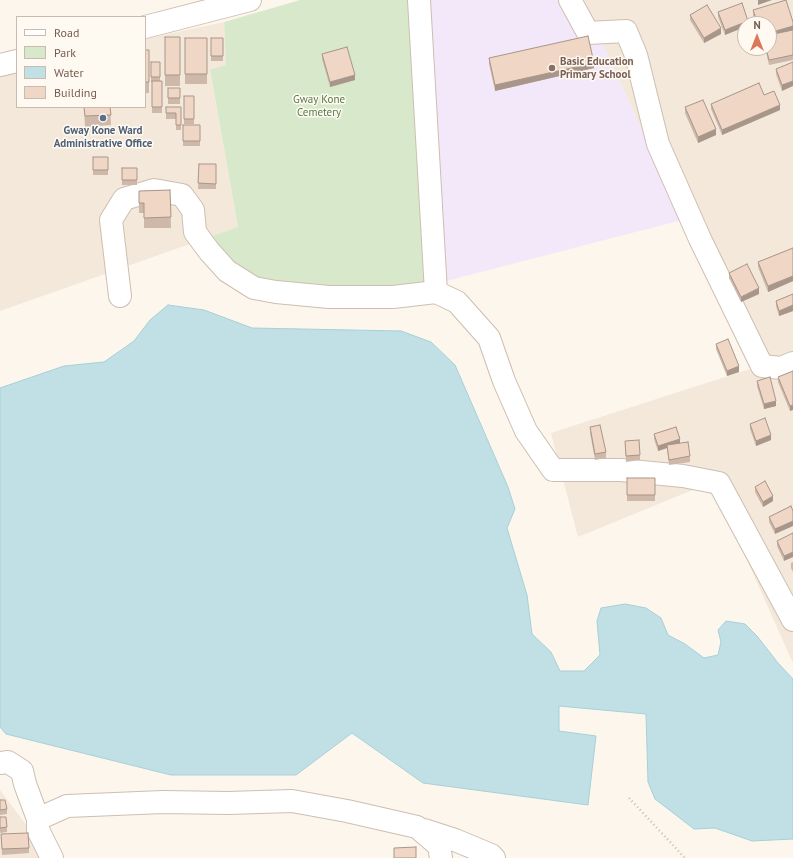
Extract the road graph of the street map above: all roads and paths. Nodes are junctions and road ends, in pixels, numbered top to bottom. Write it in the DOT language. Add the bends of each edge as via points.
graph roads {
  1 [pos="250,0"];
  2 [pos="420,0"];
  3 [pos="570,0"];
  4 [pos="146,27"];
  5 [pos="16,61"];
  6 [pos="0,65"];
  7 [pos="436,292"];
  8 [pos="120,296"];
  9 [pos="793,363"];
  10 [pos="793,620"];
  11 [pos="0,764"];
  12 [pos="629,798"];
  13 [pos="38,819"];
  14 [pos="417,827"];
  15 [pos="52,858"];
  16 [pos="441,858"];
  17 [pos="494,858"];
  18 [pos="685,858"];
  1 -- 4 [label="street"];
  2 -- 7 [label="street"];
  3 -- 9 [label="street" via="588,33 626,31 636,55 658,144 700,239 762,366 781,368"];
  5 -- 6 [label="street"];
  7 -- 8 [label="street" via="393,297 329,297 254,288 227,271 209,251 195,232 193,210 182,194 154,190 124,198 111,220"];
  7 -- 10 [label="street" via="457,302 488,338 526,431 553,470 621,470 683,476 719,483"];
  11 -- 13 [label="street" via="8,762 22,771"];
  12 -- 18 [label="path"];
  13 -- 14 [label="street" via="66,806 292,801"];
  13 -- 15 [label="street" via="38,830"];
  14 -- 16 [label="street" via="439,846"];
  14 -- 17 [label="street" via="455,840"];
}
